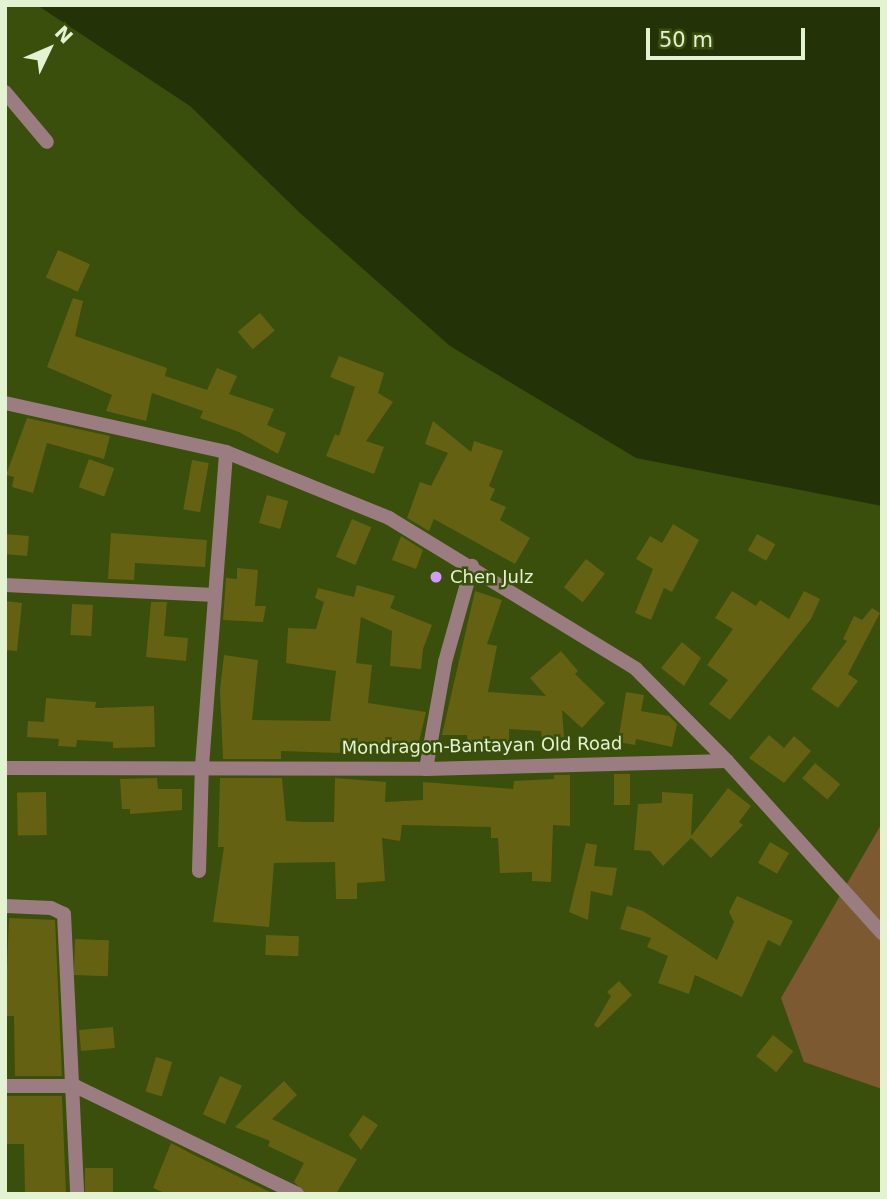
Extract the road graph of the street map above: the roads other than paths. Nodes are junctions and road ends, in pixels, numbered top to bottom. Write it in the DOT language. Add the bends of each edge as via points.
graph roads {
  1 [pos="5,92"];
  2 [pos="47,142"];
  3 [pos="5,403"];
  4 [pos="226,452"];
  5 [pos="472,566"];
  6 [pos="5,585"];
  7 [pos="215,595"];
  8 [pos="727,761"];
  9 [pos="202,766"];
  10 [pos="5,768"];
  11 [pos="426,769"];
  12 [pos="199,871"];
  13 [pos="5,906"];
  14 [pos="882,933"];
  15 [pos="5,1086"];
  16 [pos="75,1086"];
  17 [pos="77,1194"];
  18 [pos="297,1194"];
  1 -- 2 [label="street"];
  3 -- 4 [label="street"];
  4 -- 5 [label="street" via="388,518"];
  4 -- 7 [label="street"];
  5 -- 8 [label="street" via="636,669"];
  5 -- 11 [label="street" via="444,662"];
  6 -- 7 [label="street"];
  7 -- 9 [label="street"];
  8 -- 11 [label="street, Mondragon-Bantayan Old Road"];
  8 -- 14 [label="street"];
  9 -- 10 [label="street, Mondragon-Bantayan Old Road"];
  9 -- 11 [label="street, Mondragon-Bantayan Old Road"];
  9 -- 12 [label="street"];
  13 -- 16 [label="street" via="51,908 64,914"];
  15 -- 16 [label="street"];
  16 -- 17 [label="street"];
  16 -- 18 [label="street"];
}
